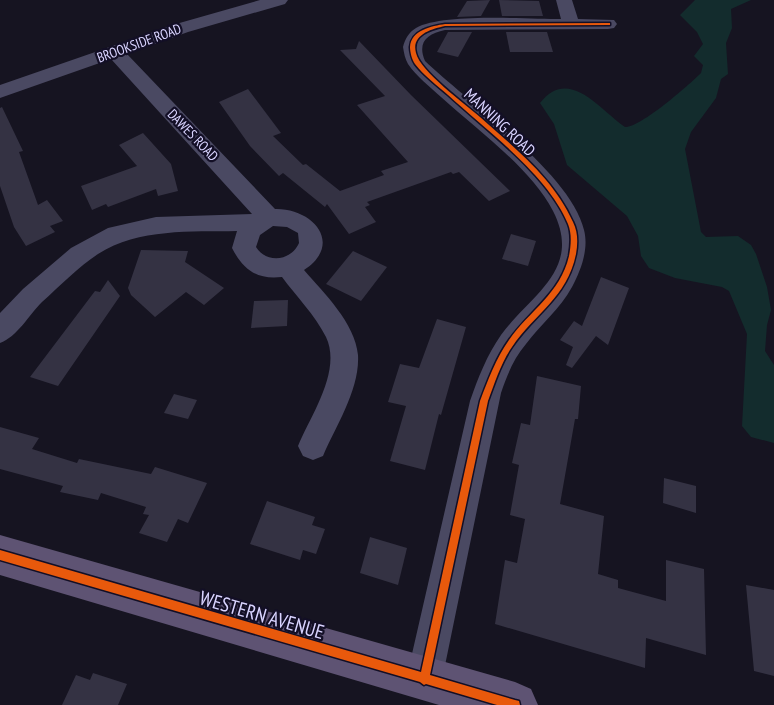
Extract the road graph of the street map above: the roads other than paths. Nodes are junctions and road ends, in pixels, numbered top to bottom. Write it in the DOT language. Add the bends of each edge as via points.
graph roads {
  1 [pos="279,0"];
  2 [pos="568,12"];
  3 [pos="608,24"];
  4 [pos="115,52"];
  5 [pos="0,92"];
  6 [pos="265,220"];
  7 [pos="288,267"];
  8 [pos="0,294"];
  9 [pos="5,325"];
  10 [pos="313,446"];
  11 [pos="0,555"];
  12 [pos="424,680"];
  13 [pos="515,705"];
  1 -- 4 [label="street, BROOKSIDE ROAD"];
  2 -- 3 [label="street, MANNING ROAD"];
  2 -- 12 [label="street, MANNING ROAD" via="430,28 419,33 412,49 417,63 428,75 544,183 559,202 573,238 572,258 564,279 552,300 515,338 484,401"];
  4 -- 5 [label="street, BROOKSIDE ROAD"];
  4 -- 6 [label="street, DAWES ROAD"];
  6 -- 7 [label="street" via="247,234 246,255 268,268"];
  6 -- 7 [label="street" via="288,218 309,230 309,250"];
  6 -- 9 [label="street" via="169,224 120,233 76,256 30,296"];
  7 -- 10 [label="street" via="323,312 345,353 342,374"];
  8 -- 9 [label="street"];
  11 -- 12 [label="main road, WESTERN AVENUE"];
  12 -- 13 [label="main road, WESTERN AVENUE"];
}
